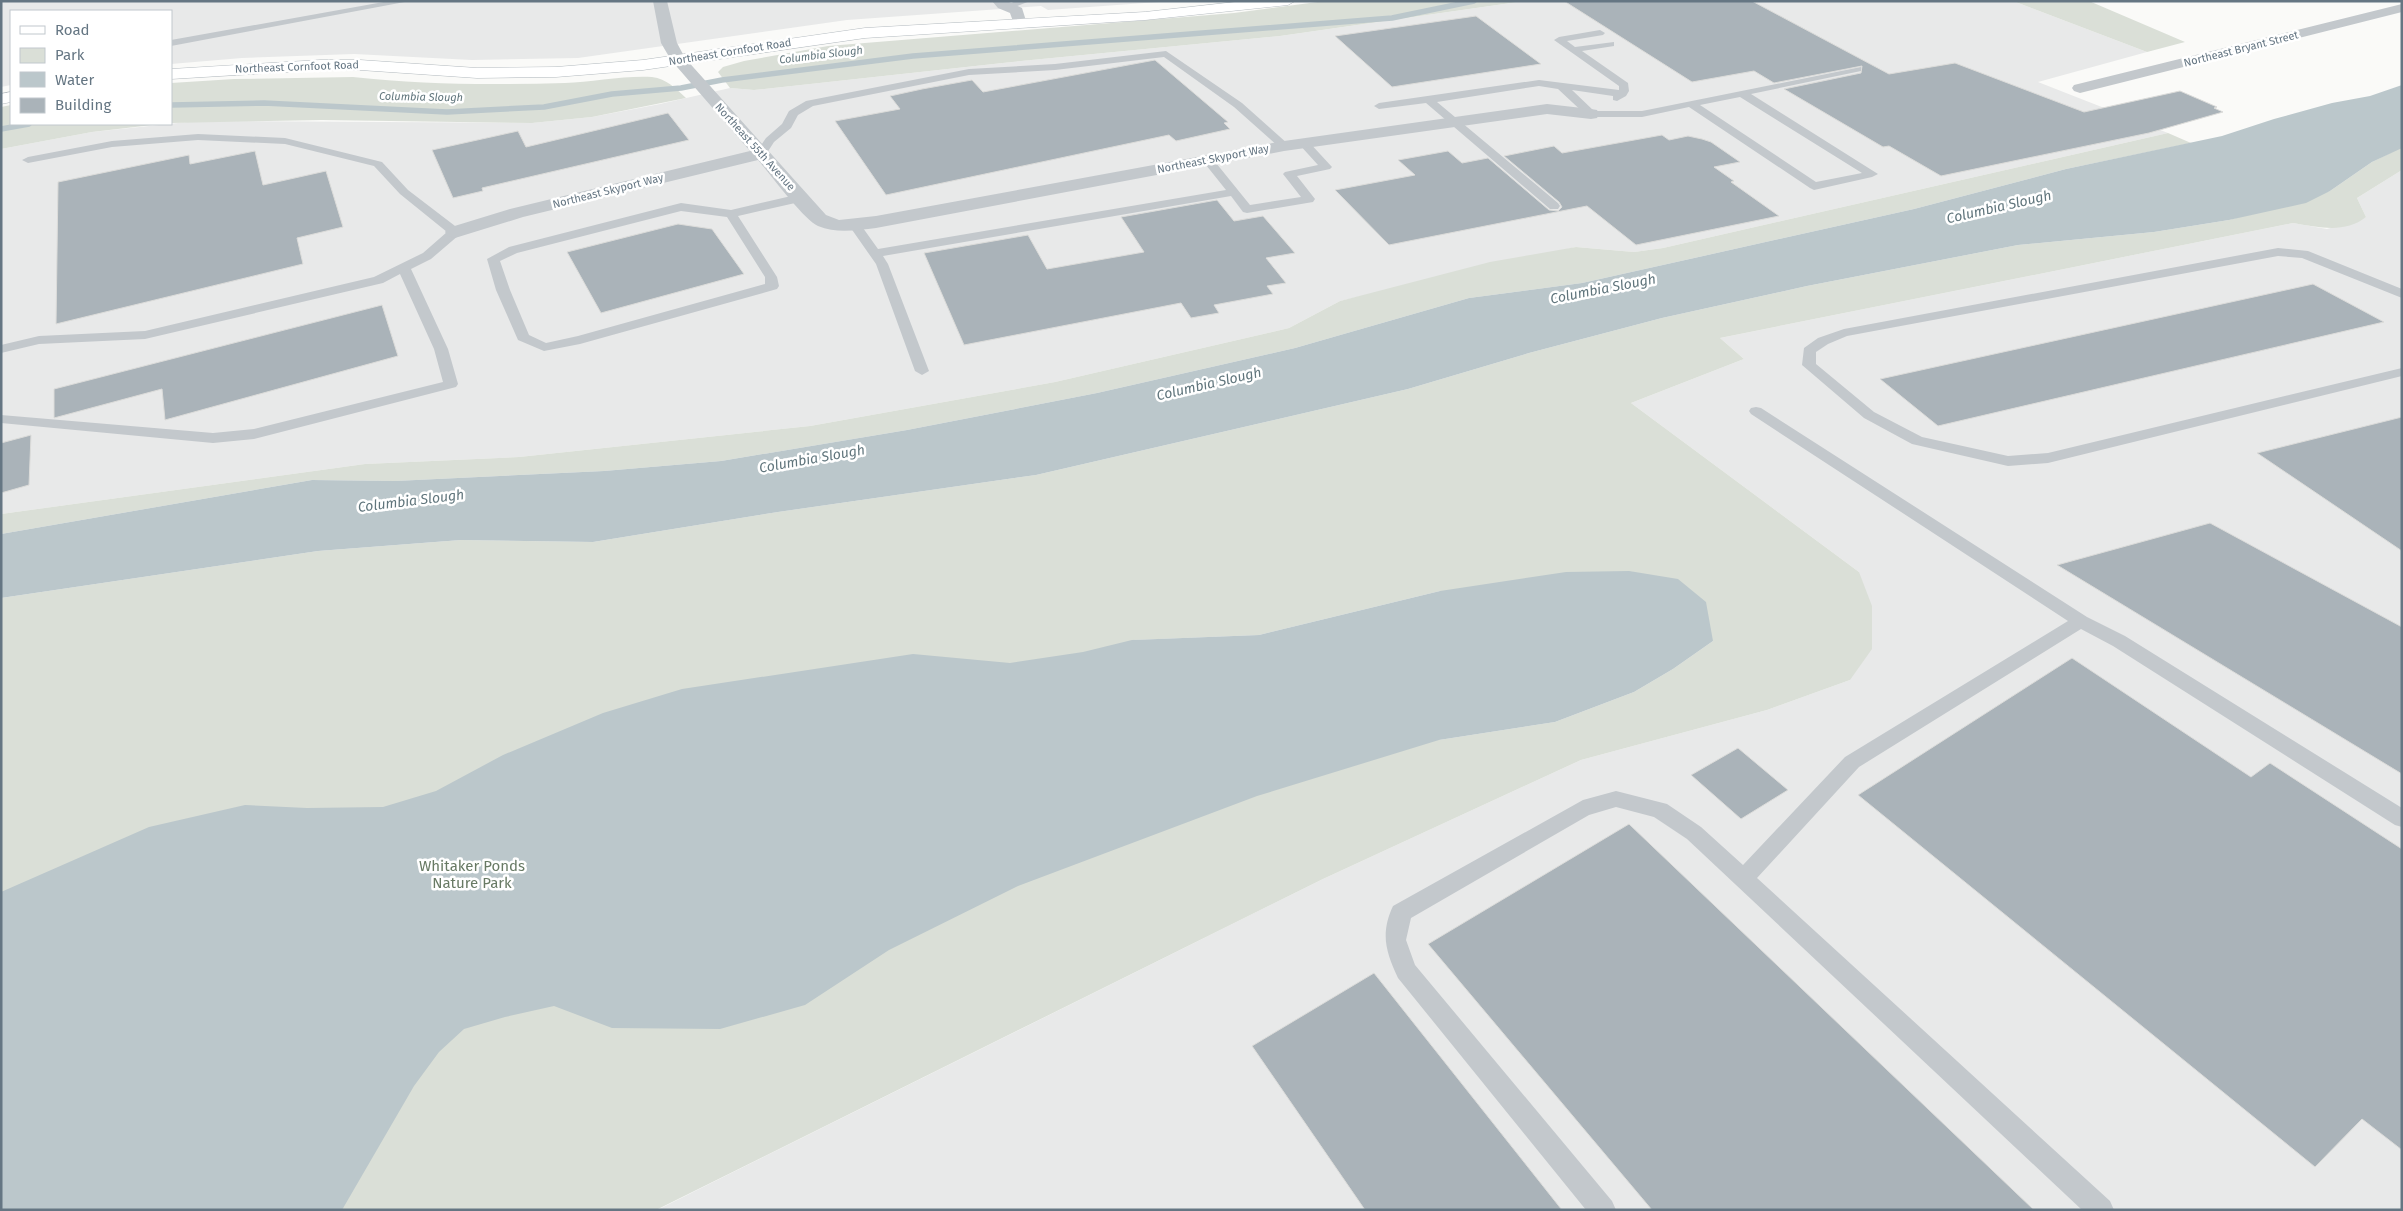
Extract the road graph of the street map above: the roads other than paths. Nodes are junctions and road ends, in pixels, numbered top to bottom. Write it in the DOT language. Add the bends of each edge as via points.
graph roads {
  1 [pos="406,1"];
  2 [pos="660,1"];
  3 [pos="1026,1"];
  4 [pos="1288,1"];
  5 [pos="1003,4"];
  6 [pos="2402,8"];
  7 [pos="1020,24"];
  8 [pos="1600,33"];
  9 [pos="172,43"];
  10 [pos="1611,44"];
  11 [pos="1573,50"];
  12 [pos="679,60"];
  13 [pos="1857,68"];
  14 [pos="172,74"];
  15 [pos="1559,84"];
  16 [pos="2080,88"];
  17 [pos="1741,93"];
  18 [pos="1622,94"];
  19 [pos="1428,100"];
  20 [pos="1691,104"];
  21 [pos="1379,106"];
  22 [pos="1591,114"];
  23 [pos="1453,122"];
  24 [pos="1304,143"];
  25 [pos="1284,146"];
  26 [pos="761,154"];
  27 [pos="28,160"];
  28 [pos="1208,160"];
  29 [pos="1234,192"];
  30 [pos="800,198"];
  31 [pos="1554,206"];
  32 [pos="731,214"];
  33 [pos="845,225"];
  34 [pos="456,232"];
  35 [pos="876,253"];
  36 [pos="404,268"];
  37 [pos="2402,294"];
  38 [pos="1,348"];
  39 [pos="922,371"];
  40 [pos="2402,372"];
  41 [pos="1756,411"];
  42 [pos="1,419"];
  43 [pos="2082,620"];
  44 [pos="2402,819"];
  45 [pos="1743,879"];
  46 [pos="1603,1210"];
  47 [pos="2101,1210"];
  1 -- 9 [label="lane"];
  2 -- 12 [label="street, Northeast 55th Avenue" via="669,43"];
  3 -- 5 [label="lane"];
  4 -- 7 [label="street, Northeast Cornfoot Road" via="1173,14"];
  5 -- 7 [label="street" via="1017,11"];
  6 -- 16 [label="street, Northeast Bryant Street"];
  7 -- 12 [label="street, Northeast Cornfoot Road" via="865,33"];
  8 -- 11 [label="lane" via="1559,40"];
  10 -- 11 [label="lane"];
  11 -- 18 [label="lane" via="1624,86"];
  12 -- 14 [label="street, Northeast Cornfoot Road" via="616,68 527,73 320,65"];
  12 -- 26 [label="street, Northeast 55th Avenue"];
  13 -- 17 [label="lane"];
  15 -- 18 [label="lane"];
  15 -- 19 [label="lane" via="1539,83"];
  15 -- 22 [label="lane"];
  17 -- 20 [label="lane"];
  17 -- 20 [label="lane" via="1872,174 1814,186"];
  18 -- 22 [label="lane"];
  19 -- 21 [label="lane"];
  19 -- 23 [label="lane"];
  20 -- 22 [label="lane" via="1642,114"];
  22 -- 23 [label="street, Northeast Skyport Way" via="1547,109"];
  23 -- 24 [label="street, Northeast Skyport Way"];
  23 -- 31 [label="lane"];
  24 -- 25 [label="street, Northeast Skyport Way"];
  24 -- 29 [label="lane" via="1326,167 1289,174 1309,199 1247,209"];
  25 -- 26 [label="lane" via="1238,105 1166,54 1055,67 969,72 810,102 794,113"];
  25 -- 28 [label="street, Northeast Skyport Way"];
  26 -- 30 [label="street, Northeast 55th Avenue"];
  26 -- 34 [label="street, Northeast Skyport Way" via="517,213"];
  27 -- 34 [label="lane" via="112,144 198,137 286,141 378,164 404,192"];
  28 -- 29 [label="lane"];
  28 -- 33 [label="street, Northeast Skyport Way" via="876,222"];
  29 -- 35 [label="lane"];
  30 -- 32 [label="lane"];
  30 -- 33 [label="street, Northeast 55th Avenue" via="824,223"];
  32 -- 32 [label="lane" via="771,277 772,286 580,340 544,347 523,337 493,259 513,250 681,207"];
  33 -- 35 [label="lane"];
  34 -- 36 [label="lane" via="428,256"];
  35 -- 39 [label="lane"];
  36 -- 38 [label="lane" via="378,280 145,335 39,340"];
  36 -- 42 [label="lane" via="441,349 450,384 254,434 213,438"];
  37 -- 40 [label="lane" via="2304,254 2278,252 1844,333 1809,351 1809,365 1869,415 1895,431 1917,441 2008,461 2048,458"];
  41 -- 43 [label="lane"];
  43 -- 44 [label="lane"];
  43 -- 45 [label="lane" via="1852,762"];
  45 -- 46 [label="lane" via="1694,833 1660,810 1616,799 1583,808 1401,913 1395,940 1406,971"];
  45 -- 47 [label="lane"];
}
